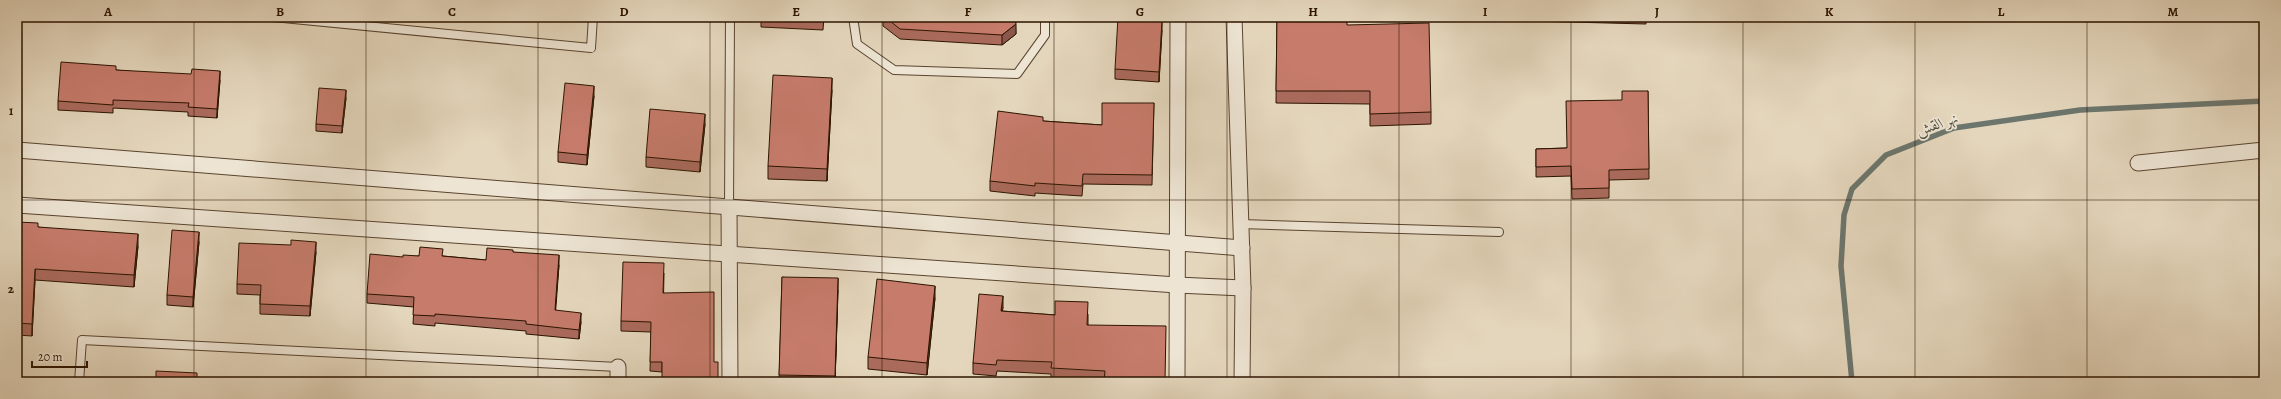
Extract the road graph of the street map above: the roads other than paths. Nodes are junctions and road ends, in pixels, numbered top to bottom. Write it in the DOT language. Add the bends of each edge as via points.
graph roads {
  1 [pos="273,17"];
  2 [pos="593,17"];
  3 [pos="730,17"];
  4 [pos="853,17"];
  5 [pos="1045,17"];
  6 [pos="1178,17"];
  7 [pos="1234,17"];
  8 [pos="17,150"];
  9 [pos="2264,150"];
  10 [pos="2138,163"];
  11 [pos="17,205"];
  12 [pos="729,206"];
  13 [pos="1241,224"];
  14 [pos="1499,232"];
  15 [pos="1177,242"];
  16 [pos="1242,248"];
  17 [pos="729,254"];
  18 [pos="1177,285"];
  19 [pos="1243,288"];
  20 [pos="618,367"];
  21 [pos="79,382"];
  22 [pos="618,382"];
  23 [pos="730,382"];
  24 [pos="1177,382"];
  25 [pos="1242,382"];
  1 -- 2 [label="lane" via="591,48"];
  3 -- 12 [label="lane"];
  4 -- 5 [label="lane" via="857,44 894,70 1017,74 1045,35"];
  6 -- 15 [label="street"];
  7 -- 13 [label="street"];
  8 -- 12 [label="street"];
  9 -- 10 [label="street"];
  11 -- 17 [label="street"];
  12 -- 15 [label="street"];
  12 -- 17 [label="street"];
  13 -- 14 [label="lane"];
  13 -- 16 [label="street"];
  15 -- 16 [label="street"];
  15 -- 18 [label="street"];
  16 -- 19 [label="street"];
  17 -- 18 [label="street"];
  17 -- 23 [label="street"];
  18 -- 19 [label="street"];
  18 -- 24 [label="street"];
  19 -- 25 [label="street"];
  20 -- 21 [label="lane" via="82,340"];
  20 -- 22 [label="street"];
}
